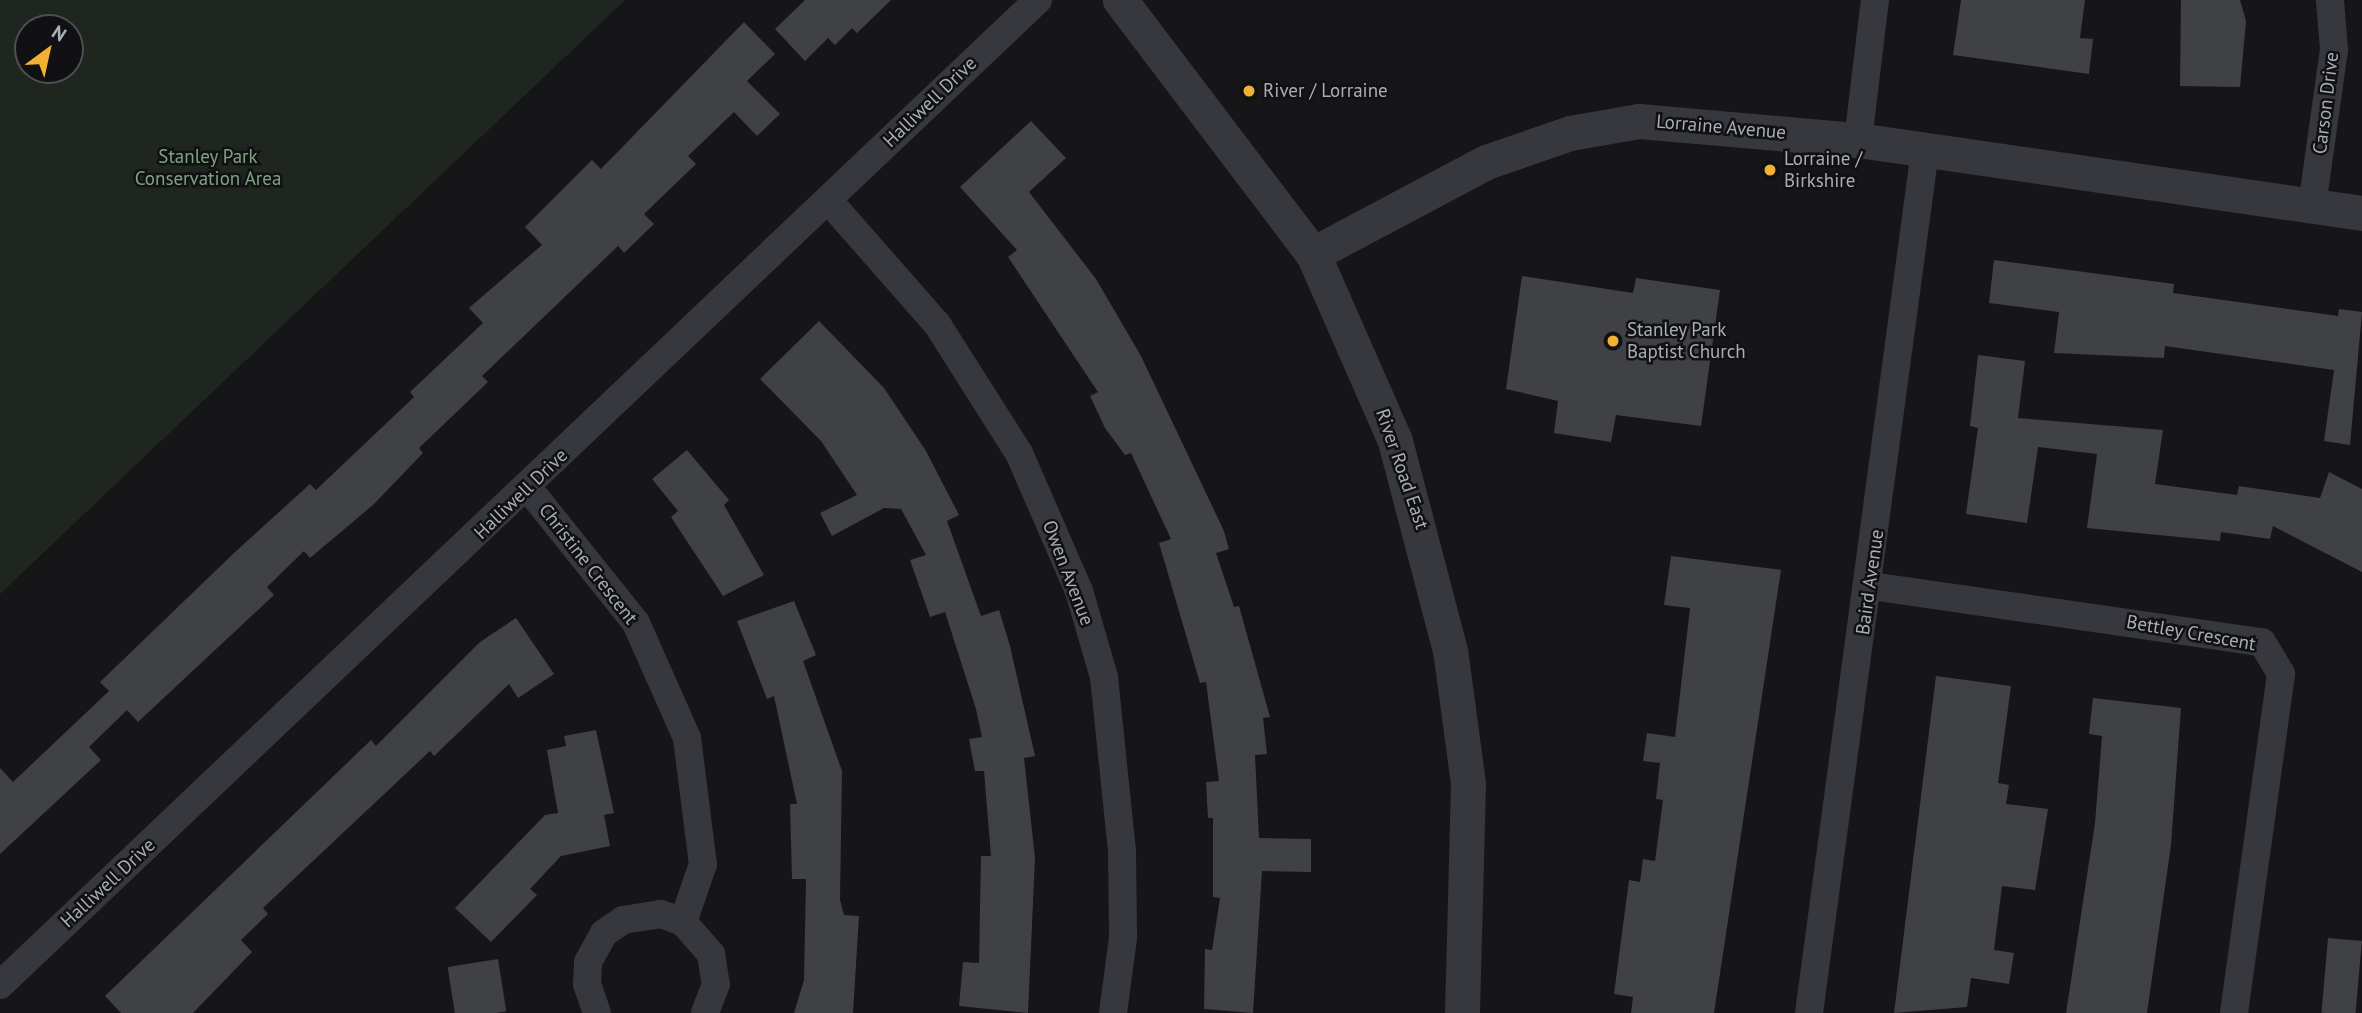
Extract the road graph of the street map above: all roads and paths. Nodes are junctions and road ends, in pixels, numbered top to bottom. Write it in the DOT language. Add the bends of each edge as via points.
graph roads {
  1 [pos="1038,0"];
  2 [pos="1120,0"];
  3 [pos="1875,0"];
  4 [pos="2330,0"];
  5 [pos="1858,140"];
  6 [pos="1925,150"];
  7 [pos="828,200"];
  8 [pos="2312,206"];
  9 [pos="2362,213"];
  10 [pos="1313,254"];
  11 [pos="528,488"];
  12 [pos="1871,586"];
  13 [pos="683,922"];
  14 [pos="0,985"];
  15 [pos="597,1013"];
  16 [pos="705,1013"];
  17 [pos="1113,1013"];
  18 [pos="1462,1013"];
  19 [pos="1809,1013"];
  20 [pos="2234,1013"];
  1 -- 7 [label="street, Halliwell Drive"];
  2 -- 10 [label="street, River Road East"];
  3 -- 5 [label="street"];
  4 -- 8 [label="street, Carson Drive" via="2334,50"];
  5 -- 6 [label="street, Lorraine Avenue"];
  5 -- 10 [label="street, Lorraine Avenue" via="1639,121 1570,133 1486,162"];
  6 -- 8 [label="street, Lorraine Avenue"];
  6 -- 12 [label="street, Baird Avenue"];
  7 -- 11 [label="street, Halliwell Drive"];
  7 -- 17 [label="street, Owen Avenue" via="937,324 1020,453 1079,591 1104,677 1122,851 1123,938"];
  8 -- 9 [label="street, Lorraine Avenue"];
  10 -- 18 [label="street, River Road East" via="1395,441 1450,650 1468,784"];
  11 -- 13 [label="street, Christine Crescent" via="636,623 687,738 703,864"];
  11 -- 14 [label="street, Halliwell Drive"];
  12 -- 19 [label="street, Baird Avenue"];
  12 -- 20 [label="street, Bettley Crescent" via="2262,642 2281,674"];
  13 -- 15 [label="street" via="639,915 604,933 588,962 587,984"];
  13 -- 16 [label="street" via="711,954 716,984"];
}
